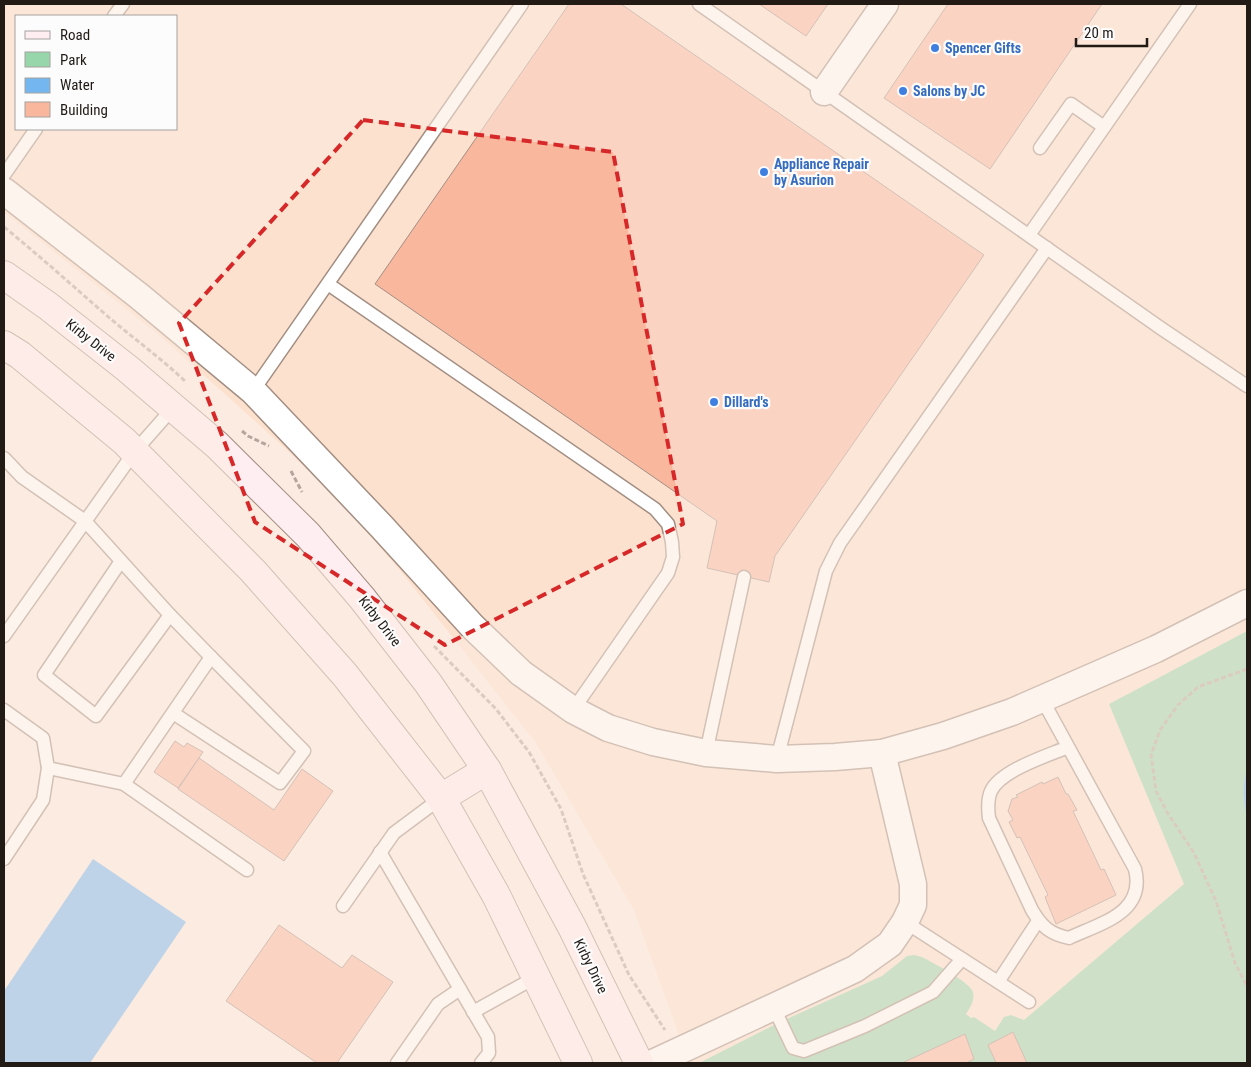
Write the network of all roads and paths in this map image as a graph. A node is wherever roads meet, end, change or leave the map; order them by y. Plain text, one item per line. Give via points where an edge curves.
1 (123, 4) edge
2 (522, 4) edge
3 (700, 4) edge
4 (884, 4) edge
5 (1190, 4) edge
6 (115, 15) edge
7 (824, 92) junction
8 (1104, 127) junction
9 (35, 130) edge
10 (1040, 148) dead end
11 (4, 176) edge
12 (4, 191) edge
13 (1029, 235) junction
14 (1047, 248) junction
15 (4, 275) edge
16 (328, 284) junction
17 (4, 345) edge
18 (1247, 386) edge
19 (253, 391) junction
20 (174, 408) junction
21 (134, 451) junction
22 (4, 458) edge
23 (85, 521) junction
24 (121, 561) junction
25 (744, 577) dead end
26 (1247, 602) edge
27 (170, 615) junction
28 (4, 636) edge
29 (211, 657) junction
30 (1247, 669) edge
31 (1042, 698) junction
32 (4, 710) edge
33 (573, 710) junction
34 (173, 713) junction
35 (1068, 747) junction
36 (882, 752) junction
37 (706, 753) junction
38 (777, 759) junction
39 (48, 768) junction
40 (487, 770) junction
41 (124, 784) junction
42 (441, 798) junction
43 (380, 852) junction
44 (4, 859) edge
45 (247, 870) dead end
46 (343, 906) dead end
47 (1038, 921) junction
48 (905, 922) junction
49 (962, 959) junction
50 (536, 977) junction
51 (998, 982) junction
52 (1247, 986) edge
53 (460, 989) junction
54 (1029, 1002) dead end
55 (773, 1006) junction
56 (473, 1012) junction
57 (397, 1063) edge
58 (482, 1063) edge
59 (578, 1063) edge
60 (639, 1063) edge
61 (653, 1063) edge

1 - 6 lane
2 - 16 lane
3 - 7 lane
4 - 7 street
5 - 8 lane
7 - 13 lane
8 - 10 lane via 1071,104
8 - 13 lane
9 - 11 lane
12 - 19 street via 139,296
13 - 14 lane
14 - 18 lane
14 - 38 lane via 832,558
15 - 20 main road, Kirby Drive via 48,306
16 - 19 lane
16 - 33 lane via 648,504 668,524 673,557 668,573
17 - 21 main road
19 - 33 street via 473,627 521,673
20 - 21 lane
20 - 40 main road, Kirby Drive via 217,444 308,535 428,683
21 - 23 lane
21 - 42 main road via 266,586 345,675
22 - 23 lane via 22,477
23 - 24 lane
23 - 28 lane
24 - 27 lane
24 - 27 lane via 44,675 96,716
25 - 37 lane
26 - 31 street via 1156,649
27 - 29 lane
29 - 34 lane
29 - 34 lane via 304,751 280,783
30 - 52 path via 1198,687 1178,705 1160,730 1151,755 1156,791 1194,853 1216,901 1235,964
31 - 35 lane
31 - 36 street via 943,736
32 - 39 lane via 43,738
33 - 37 street via 608,728
34 - 41 lane
35 - 47 lane via 1006,774 990,793 989,818
35 - 47 lane via 1135,869 1138,882 1135,896 1118,915 1070,938 1049,932
36 - 38 street
36 - 48 street via 913,884 913,905
37 - 38 street
39 - 41 lane
39 - 44 lane via 44,800
40 - 42 main road
40 - 60 main road, Kirby Drive via 572,927
41 - 45 lane
42 - 43 lane via 394,833
42 - 50 main road via 496,895
43 - 46 lane
43 - 53 lane
47 - 51 lane
48 - 49 lane
48 - 55 street via 890,944 855,969
49 - 51 lane
49 - 55 lane via 933,992 865,1026 804,1051 794,1048
50 - 56 lane
50 - 59 main road
51 - 54 lane
53 - 56 lane
53 - 57 lane via 438,1004
55 - 61 street
56 - 58 lane via 488,1038 489,1053

